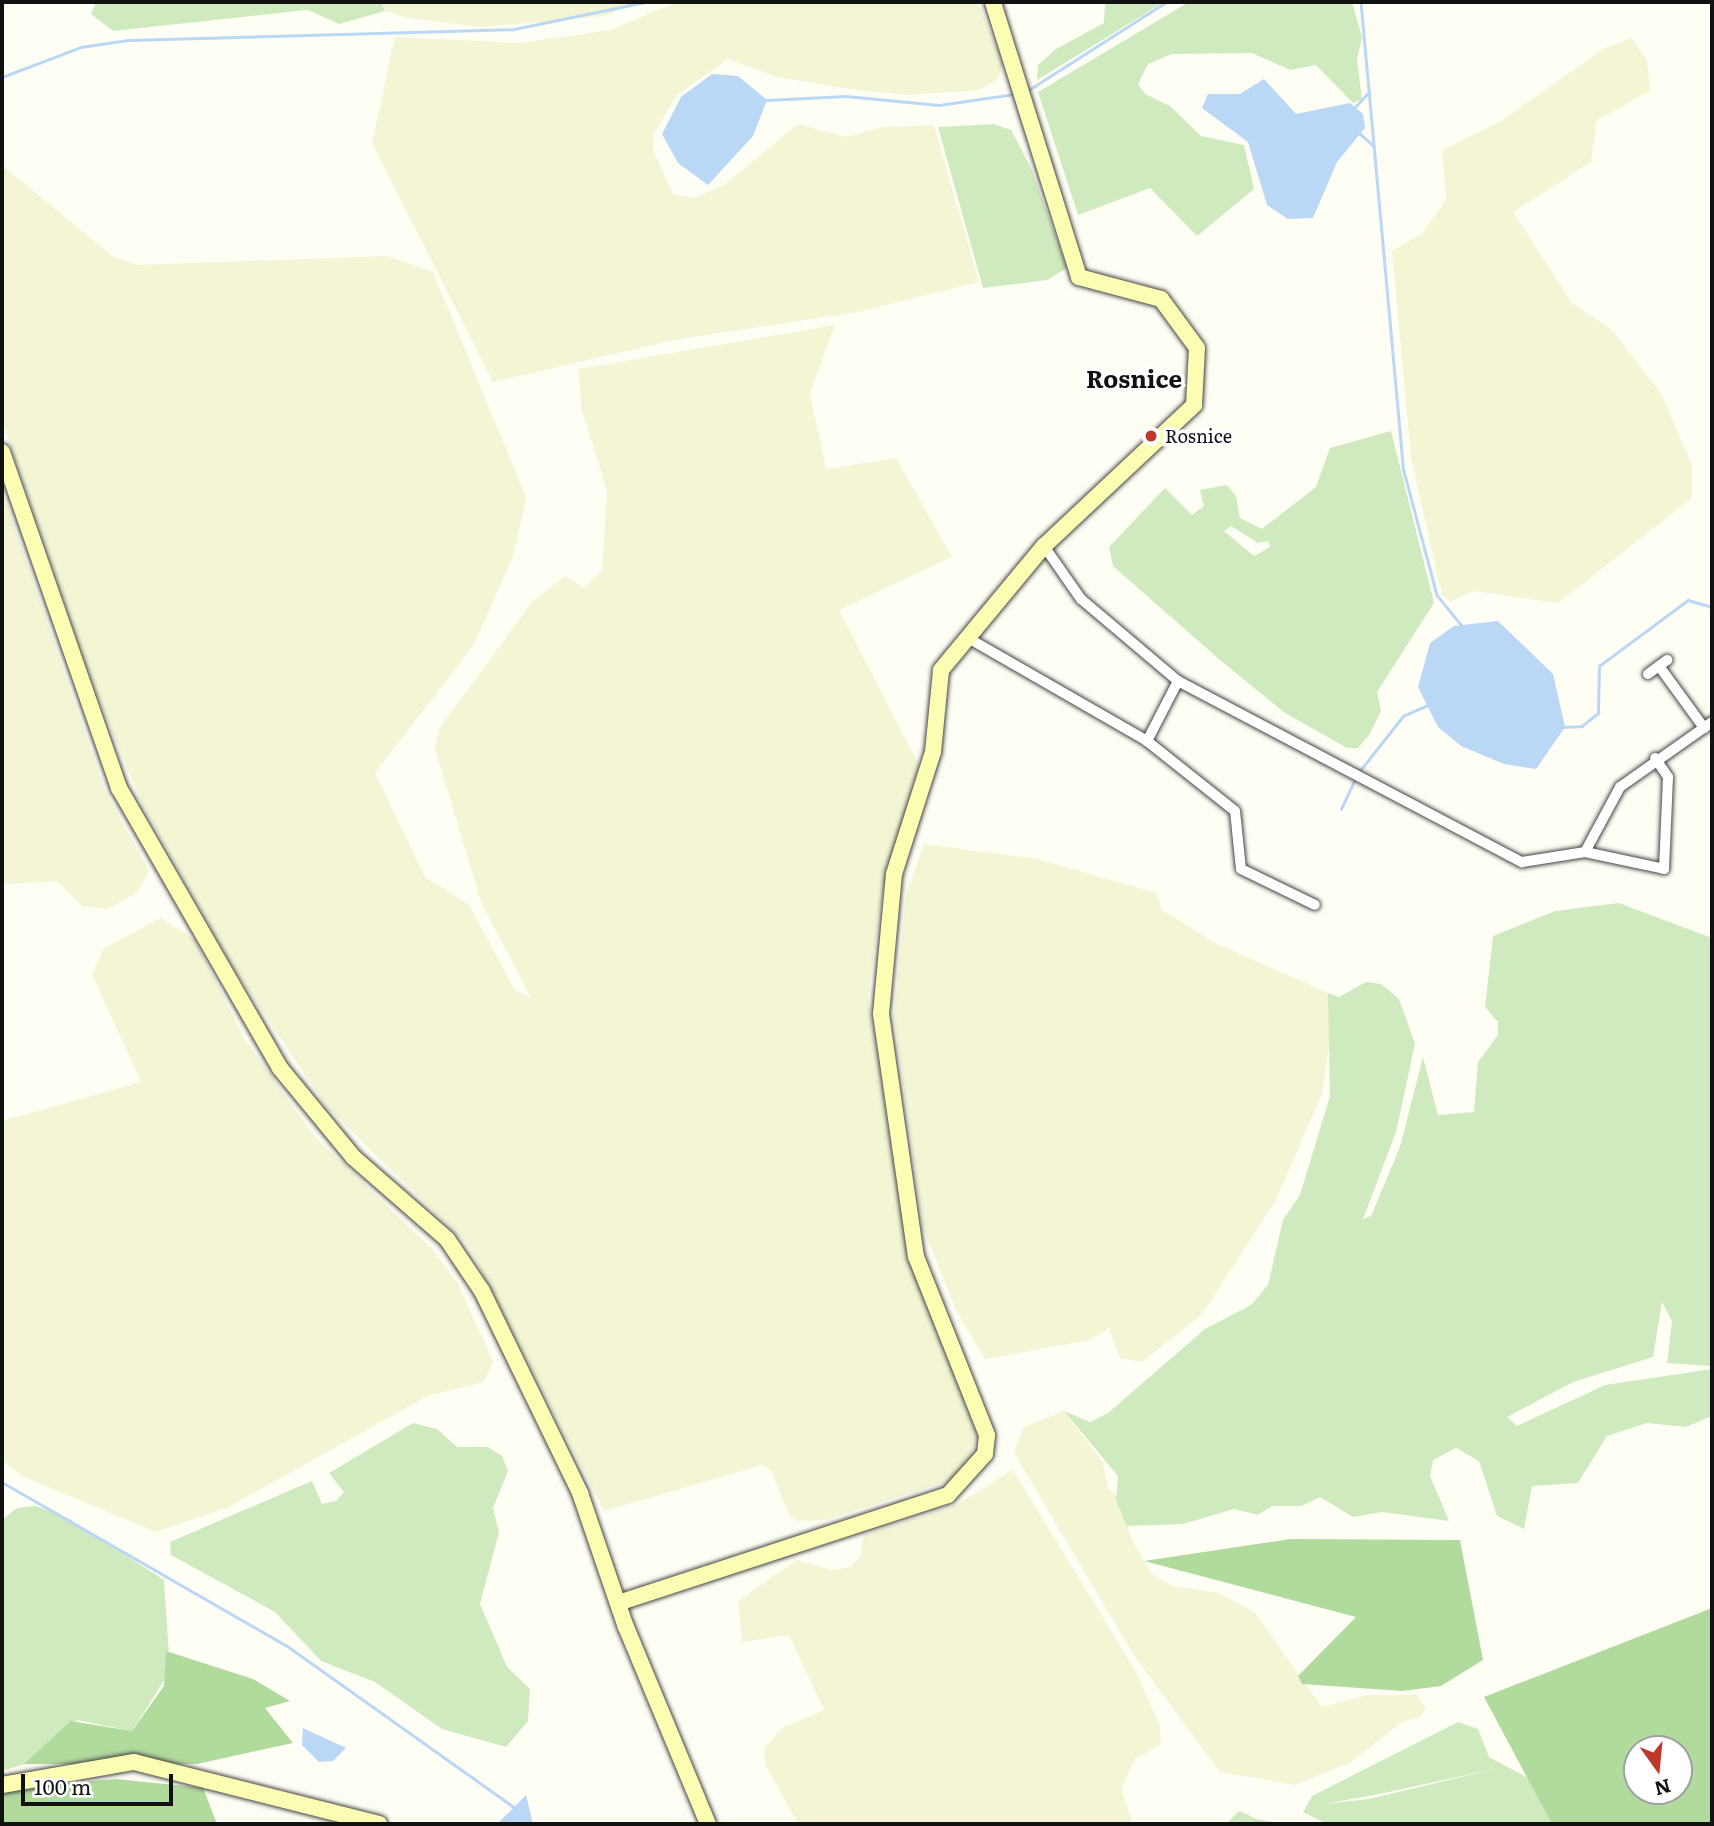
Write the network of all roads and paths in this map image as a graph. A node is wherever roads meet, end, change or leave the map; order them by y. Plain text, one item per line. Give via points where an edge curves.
1 (993, 2) edge
2 (2, 452) edge
3 (1044, 546) junction
4 (968, 638) junction
5 (1648, 674) dead end
6 (1178, 681) junction
7 (1708, 725) edge
8 (1147, 741) junction
9 (1655, 758) junction
10 (1585, 852) junction
11 (1315, 905) dead end
12 (618, 1603) junction
13 (2, 1785) edge
14 (379, 1824) edge
15 (708, 1824) edge

1 - 3 street via 1079,277 1161,299 1197,348 1194,405
2 - 12 street via 119,788 280,1068 352,1157 447,1239 482,1291 580,1493
3 - 4 street
3 - 6 street via 1081,599
4 - 8 street
4 - 12 street via 942,670 933,752 894,874 881,1014 916,1257 987,1435 985,1454 948,1495
5 - 7 street via 1663,663
6 - 8 street
6 - 10 street via 1522,862
7 - 9 street
8 - 11 street via 1235,811 1241,869
9 - 10 street via 1620,786
9 - 10 street via 1668,777 1670,797 1664,869
12 - 15 street
13 - 14 street via 134,1762

